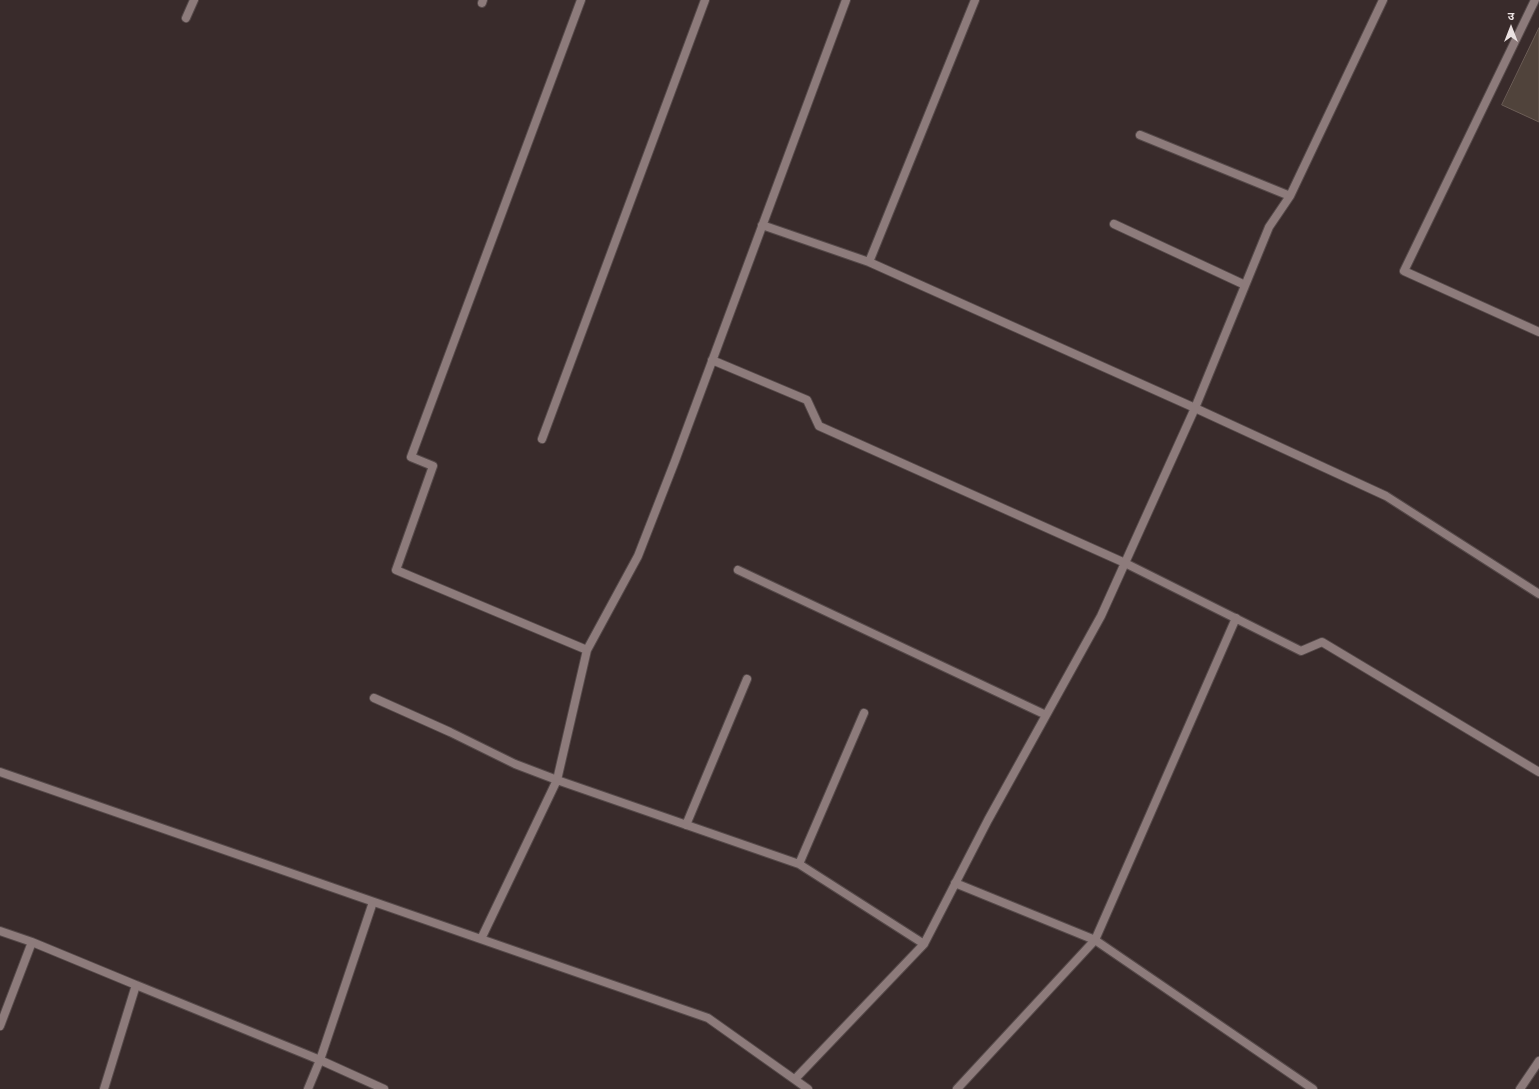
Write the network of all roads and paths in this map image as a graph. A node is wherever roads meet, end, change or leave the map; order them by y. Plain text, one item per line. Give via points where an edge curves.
1 (194, 0) edge
2 (581, 0) edge
3 (705, 0) edge
4 (846, 0) edge
5 (976, 0) edge
6 (1383, 0) edge
7 (1535, 0) edge
8 (186, 18) dead end
9 (1140, 136) dead end
10 (1290, 196) junction
11 (1114, 224) dead end
12 (762, 225) junction
13 (869, 262) junction
14 (1245, 285) junction
15 (1539, 332) edge
16 (712, 360) junction
17 (1195, 408) junction
18 (542, 439) dead end
19 (1125, 563) junction
20 (738, 570) dead end
21 (1539, 594) edge
22 (1236, 618) junction
23 (587, 650) junction
24 (747, 679) dead end
25 (374, 698) dead end
26 (864, 713) dead end
27 (1046, 715) junction
28 (0, 772) edge
29 (1539, 772) edge
30 (557, 780) junction
31 (686, 825) junction
32 (799, 864) junction
33 (955, 883) junction
34 (373, 902) junction
35 (0, 931) edge
36 (481, 939) junction
37 (1095, 940) junction
38 (32, 942) junction
39 (924, 944) junction
40 (136, 985) junction
41 (0, 1026) edge
42 (320, 1060) junction
43 (1539, 1060) edge
44 (795, 1079) junction
45 (104, 1089) edge
46 (308, 1089) edge
47 (384, 1089) edge
48 (808, 1089) edge
49 (956, 1089) edge
50 (1313, 1089) edge
51 (1520, 1089) edge

1 - 8 street
2 - 23 street via 411,457 433,466 396,570
3 - 18 street
4 - 12 street
5 - 13 street
6 - 10 street
7 - 15 street via 1404,271
9 - 10 street
10 - 14 street via 1268,227
11 - 14 street
12 - 13 street
12 - 16 street
13 - 17 street
14 - 17 street
16 - 19 street via 807,400 819,426
16 - 23 street via 638,556
17 - 19 street
17 - 21 street via 1386,496
19 - 22 street
19 - 27 street via 1101,616
20 - 27 street
22 - 29 street via 1301,651 1322,642
22 - 37 street
23 - 30 street
24 - 31 street
25 - 30 street via 515,764
26 - 32 street
27 - 33 street
28 - 34 street
30 - 31 street
30 - 36 street
31 - 32 street
32 - 39 street
33 - 37 street
33 - 39 street
34 - 36 street
34 - 42 street
35 - 38 street
36 - 44 street via 708,1018
37 - 49 street
37 - 50 street
38 - 40 street
38 - 41 street
39 - 44 street
40 - 42 street
40 - 45 street
42 - 46 street
42 - 47 street
43 - 51 street
44 - 48 street

